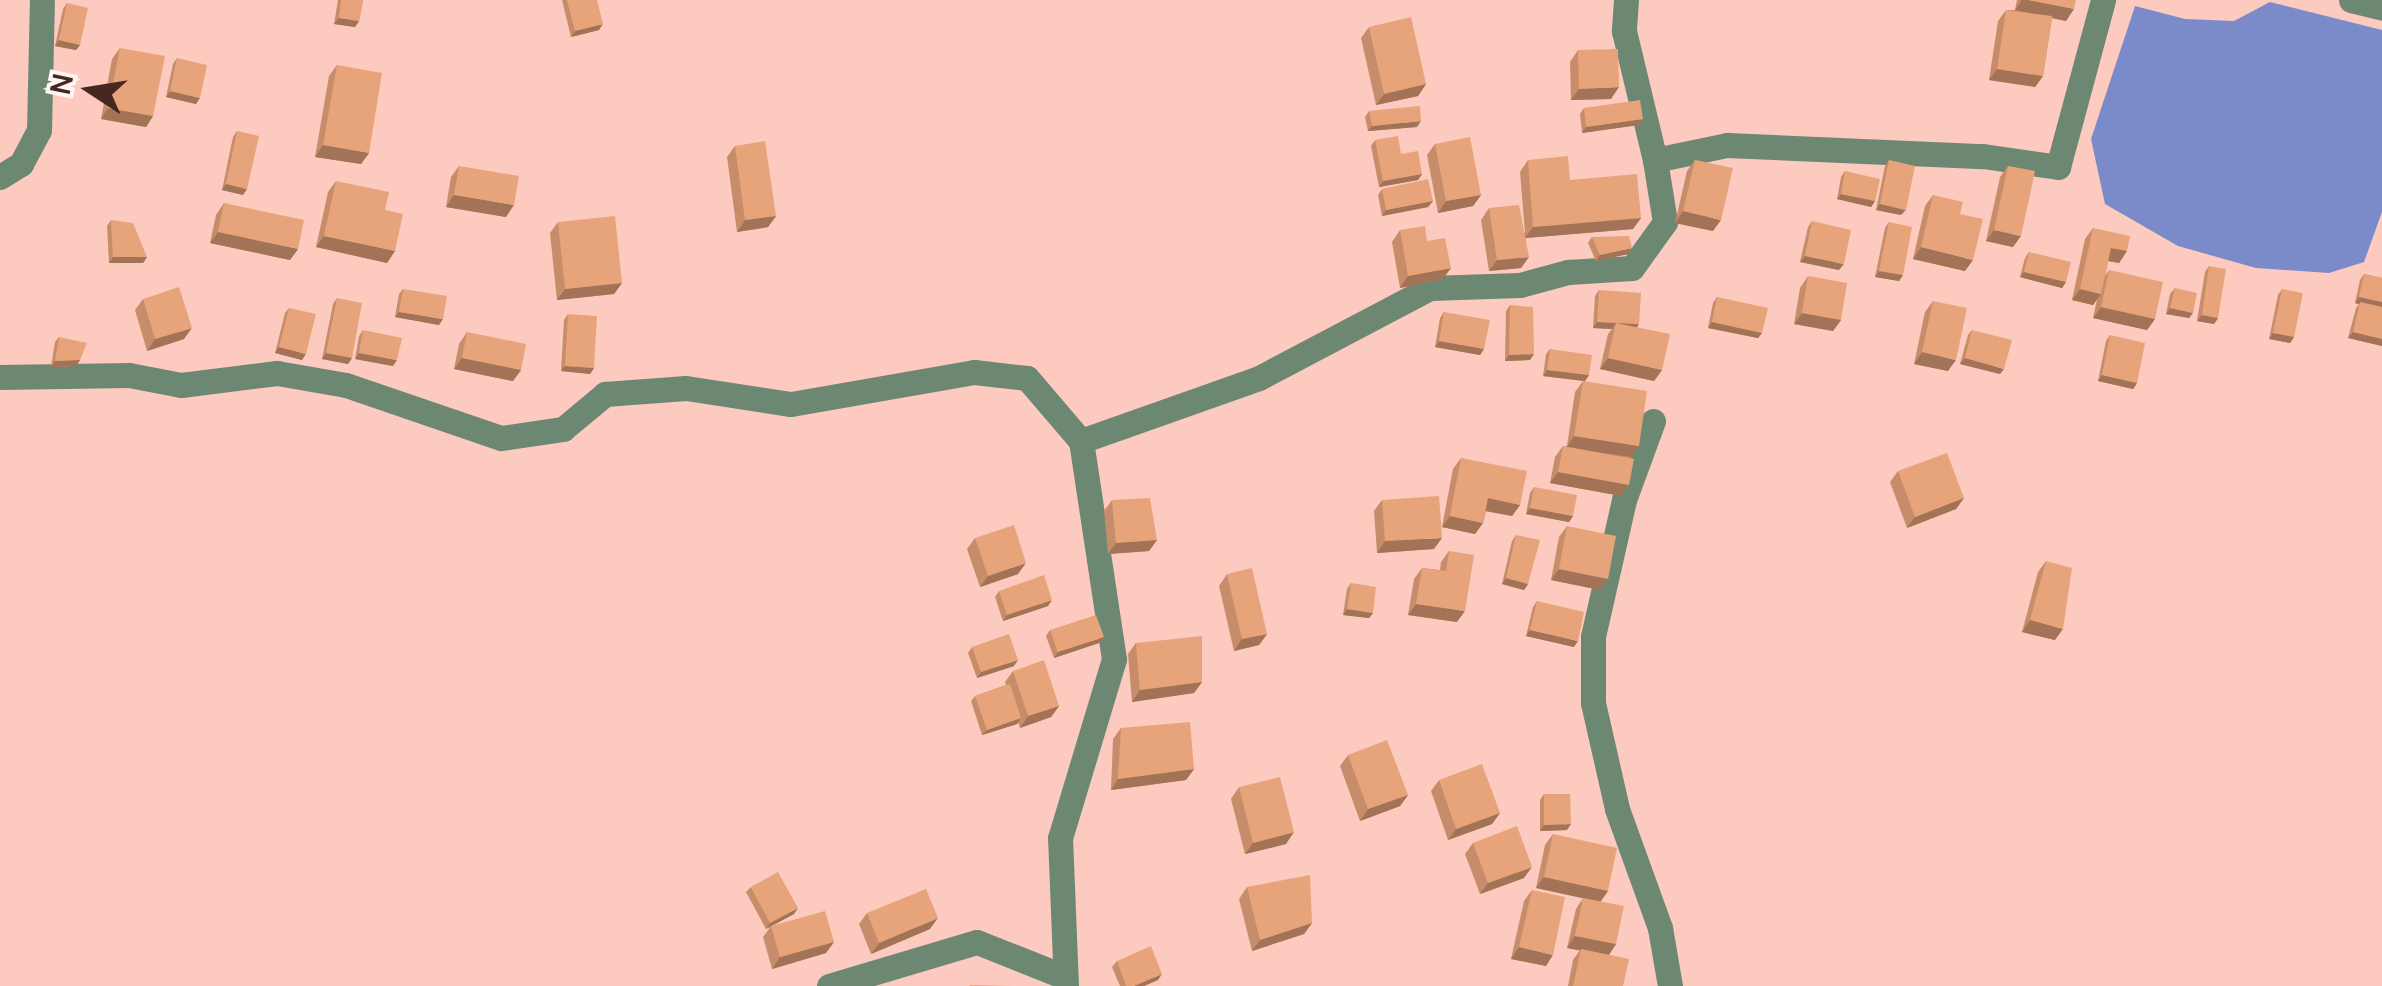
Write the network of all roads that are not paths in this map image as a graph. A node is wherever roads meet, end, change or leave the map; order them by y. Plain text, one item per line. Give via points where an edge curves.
1 (42, 0) edge
2 (1626, 0) edge
3 (2103, 0) edge
4 (2351, 0) edge
5 (2382, 8) edge
6 (1655, 160) junction
7 (0, 177) edge
8 (0, 378) edge
9 (1653, 421) dead end
10 (1081, 440) junction
11 (1065, 981) edge
12 (829, 986) edge
13 (1670, 986) edge

1 - 7 street via 38,130 21,164
2 - 6 street via 1624,31
3 - 6 street via 2058,167 1982,156 1727,145
4 - 5 street
6 - 10 street via 1665,222 1632,268 1568,272 1520,285 1430,288 1258,378
8 - 10 street via 129,374 181,385 278,373 346,384 501,438 563,429 605,394 686,388 791,404 974,372 1026,378
9 - 13 street via 1624,500 1593,637 1593,703 1617,809 1660,928
10 - 11 street via 1114,659 1060,838
11 - 12 street via 977,942

